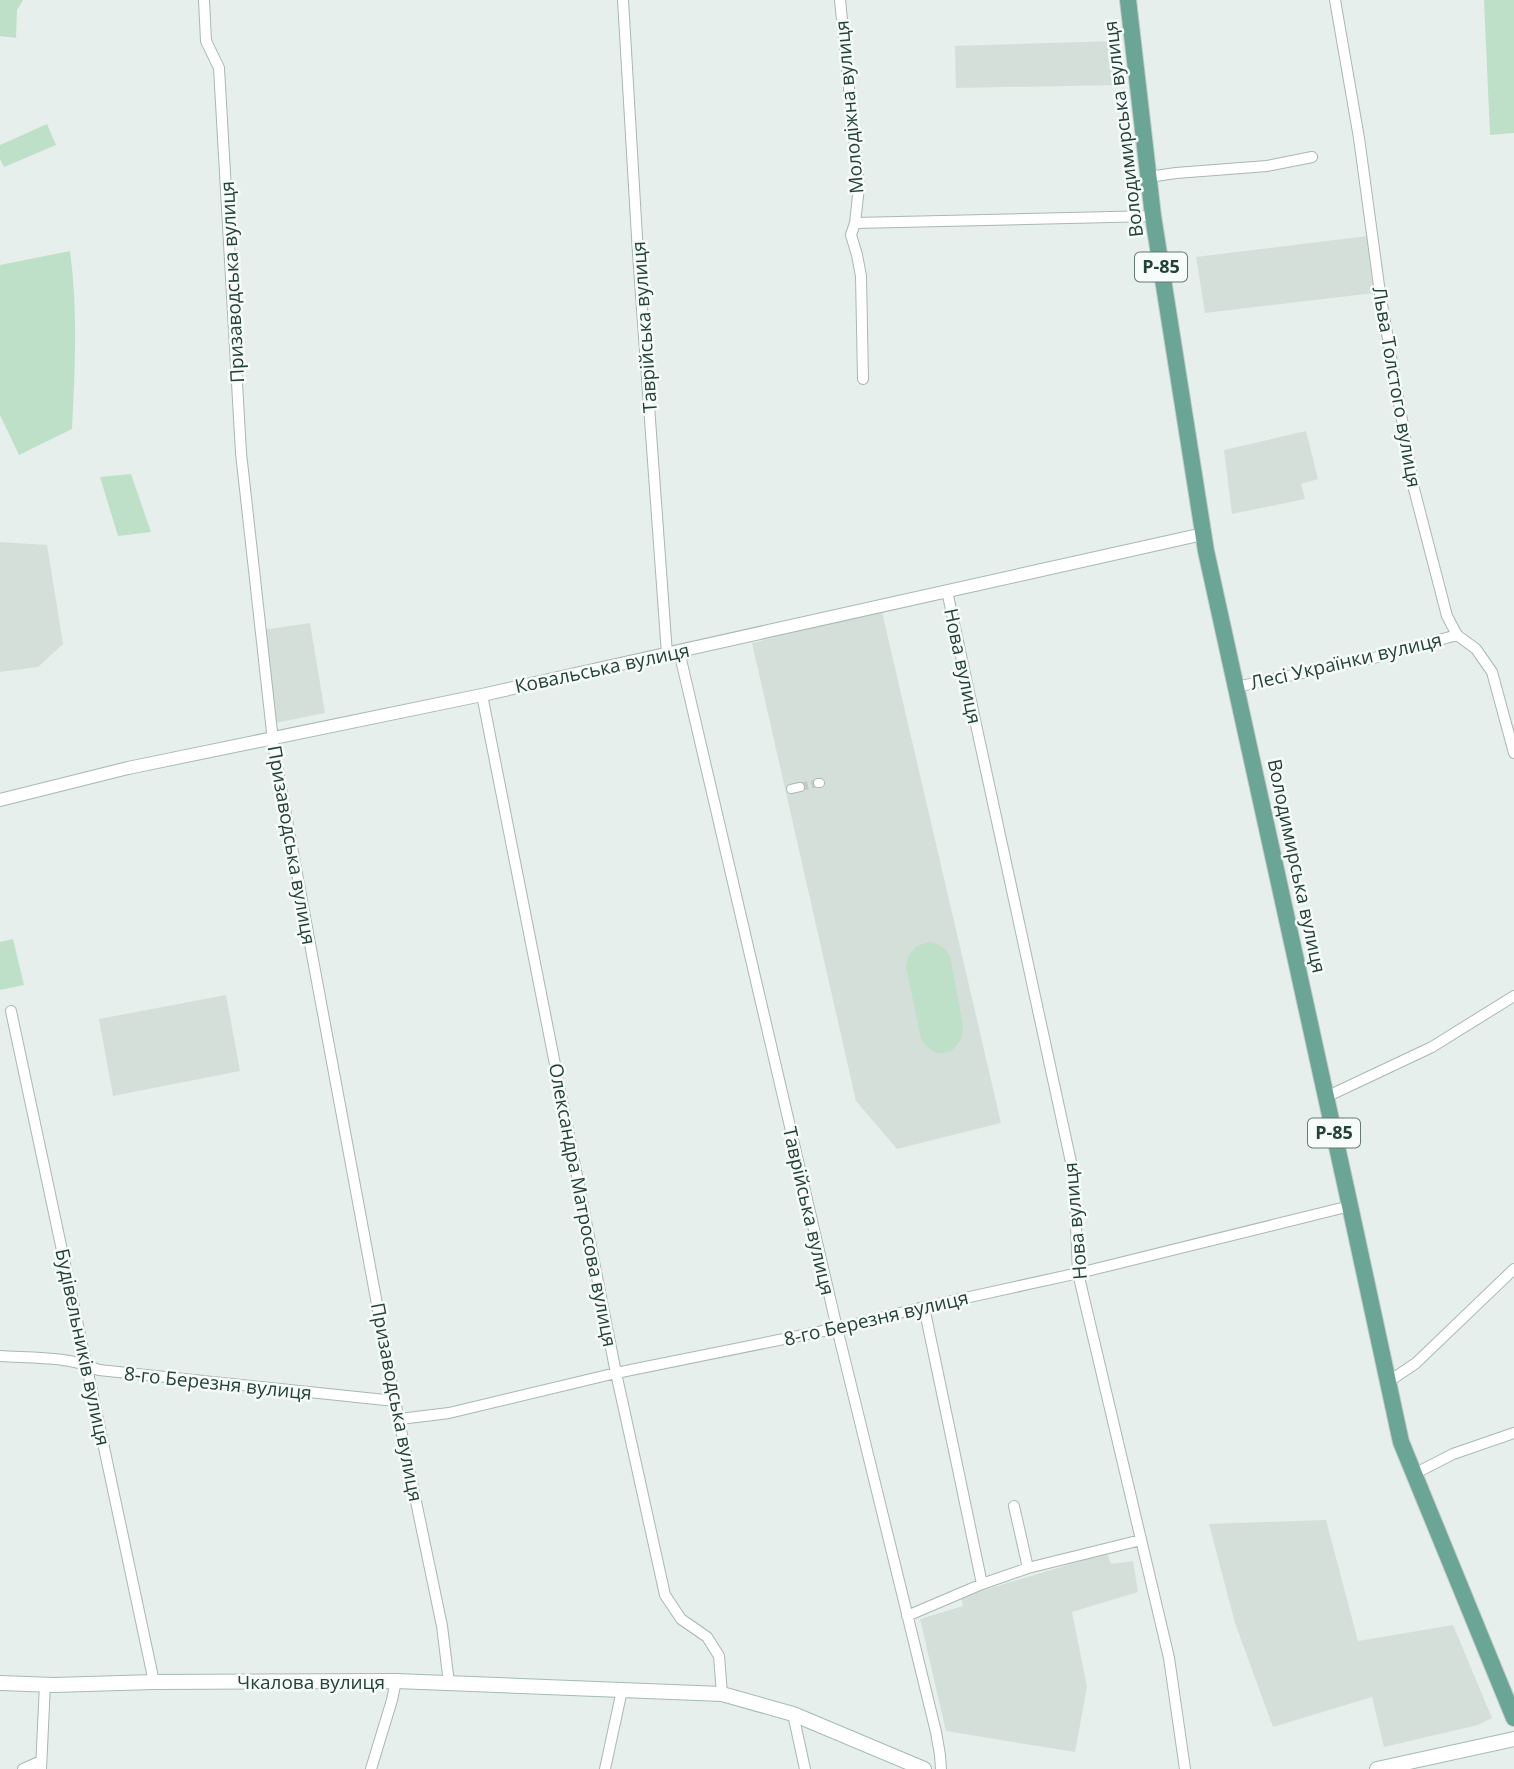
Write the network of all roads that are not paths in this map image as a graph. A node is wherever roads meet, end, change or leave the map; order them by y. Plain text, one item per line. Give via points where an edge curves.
1 (204, 0) edge
2 (623, 0) edge
3 (840, 0) edge
4 (1128, 0) edge
5 (1335, 0) edge
6 (1312, 157) dead end
7 (1148, 177) junction
8 (1153, 216) junction
9 (855, 223) junction
10 (863, 379) dead end
11 (1203, 534) junction
12 (947, 591) junction
13 (1457, 635) junction
14 (673, 653) junction
15 (1236, 687) junction
16 (482, 695) junction
17 (272, 740) junction
18 (1514, 753) edge
19 (0, 800) edge
20 (1514, 996) edge
21 (11, 1011) dead end
22 (1326, 1097) junction
23 (1350, 1206) junction
24 (1514, 1269) edge
25 (1078, 1273) junction
26 (924, 1307) junction
27 (837, 1328) junction
28 (0, 1356) edge
29 (87, 1364) junction
30 (616, 1373) junction
31 (1388, 1382) junction
32 (396, 1401) junction
33 (400, 1419) junction
34 (1514, 1433) edge
35 (1414, 1474) junction
36 (1014, 1506) dead end
37 (1141, 1540) junction
38 (1028, 1568) junction
39 (982, 1584) junction
40 (908, 1616) junction
41 (396, 1681) junction
42 (154, 1682) junction
43 (0, 1683) edge
44 (449, 1683) junction
45 (45, 1684) junction
46 (622, 1690) junction
47 (722, 1694) junction
48 (793, 1714) junction
49 (1514, 1718) edge
50 (1514, 1739) edge
51 (41, 1765) edge
52 (23, 1769) edge
53 (371, 1769) edge
54 (606, 1769) edge
55 (805, 1769) edge
56 (924, 1769) edge
57 (941, 1769) edge
58 (1185, 1769) edge
59 (1377, 1769) edge

1 - 17 street, Призаводська вулиця via 206,41 219,68 241,453
2 - 14 street, Таврійська вулиця via 638,254
3 - 9 street, Молодіжна вулиця via 859,187
4 - 7 main road, Володимирська вулиця / Р-85
5 - 13 street, Льва Толстого вулиця via 1414,489 1447,615
6 - 7 street
7 - 8 main road, Володимирська вулиця / Р-85
8 - 9 street
8 - 11 main road, Володимирська вулиця / Р-85
9 - 10 street, Молодіжна вулиця via 850,235 861,276
11 - 12 street, Ковальська вулиця
11 - 15 main road, Володимирська вулиця / Р-85
12 - 14 street, Ковальська вулиця
12 - 25 street, Нова вулиця via 1074,1176
13 - 15 street, Лесі Українки вулиця
13 - 18 street, Льва Толстого вулиця via 1476,649 1492,673
14 - 16 street, Ковальська вулиця
14 - 27 street, Таврійська вулиця
15 - 22 main road, Володимирська вулиця / Р-85
16 - 17 street, Ковальська вулиця
16 - 30 street, Олександра Матросова вулиця
17 - 19 street, Ковальська вулиця via 128,768
17 - 32 street, Призаводська вулиця
20 - 22 street via 1432,1047
21 - 29 street, Будівельників вулиця
22 - 23 main road, Володимирська вулиця / Р-85
23 - 25 street, 8-го Березня вулиця
23 - 31 main road, Володимирська вулиця / Р-85
24 - 31 street via 1416,1363
25 - 26 street, 8-го Березня вулиця
25 - 37 street, Нова вулиця
26 - 27 street, 8-го Березня вулиця
26 - 39 street
27 - 30 street, 8-го Березня вулиця
27 - 40 street, Таврійська вулиця
28 - 29 street, 8-го Березня вулиця
29 - 32 street, 8-го Березня вулиця via 99,1370
29 - 42 street, Будівельників вулиця
30 - 33 street, 8-го Березня вулиця via 449,1413
30 - 47 street, Олександра Матросова вулиця via 665,1595 681,1619 707,1637 719,1656
31 - 35 main road, Володимирська вулиця / Р-85 via 1401,1442
32 - 33 street, Призаводська вулиця
33 - 44 street, Призаводська вулиця via 442,1626
34 - 35 street via 1453,1454
35 - 49 main road, Володимирська вулиця / Р-85
36 - 38 street
37 - 38 street
37 - 58 street, Нова вулиця via 1168,1658
38 - 39 street
39 - 40 street
40 - 57 street, Таврійська вулиця
41 - 42 main road, Чкалова вулиця
41 - 44 main road, Чкалова вулиця
41 - 53 street
42 - 45 main road, Чкалова вулиця
43 - 45 main road, Чкалова вулиця
44 - 46 main road, Чкалова вулиця
45 - 51 street
46 - 47 main road, Чкалова вулиця
46 - 54 street
47 - 48 main road, Чкалова вулиця
48 - 55 street
48 - 56 main road, Чкалова вулиця
50 - 59 main road
51 - 52 street

